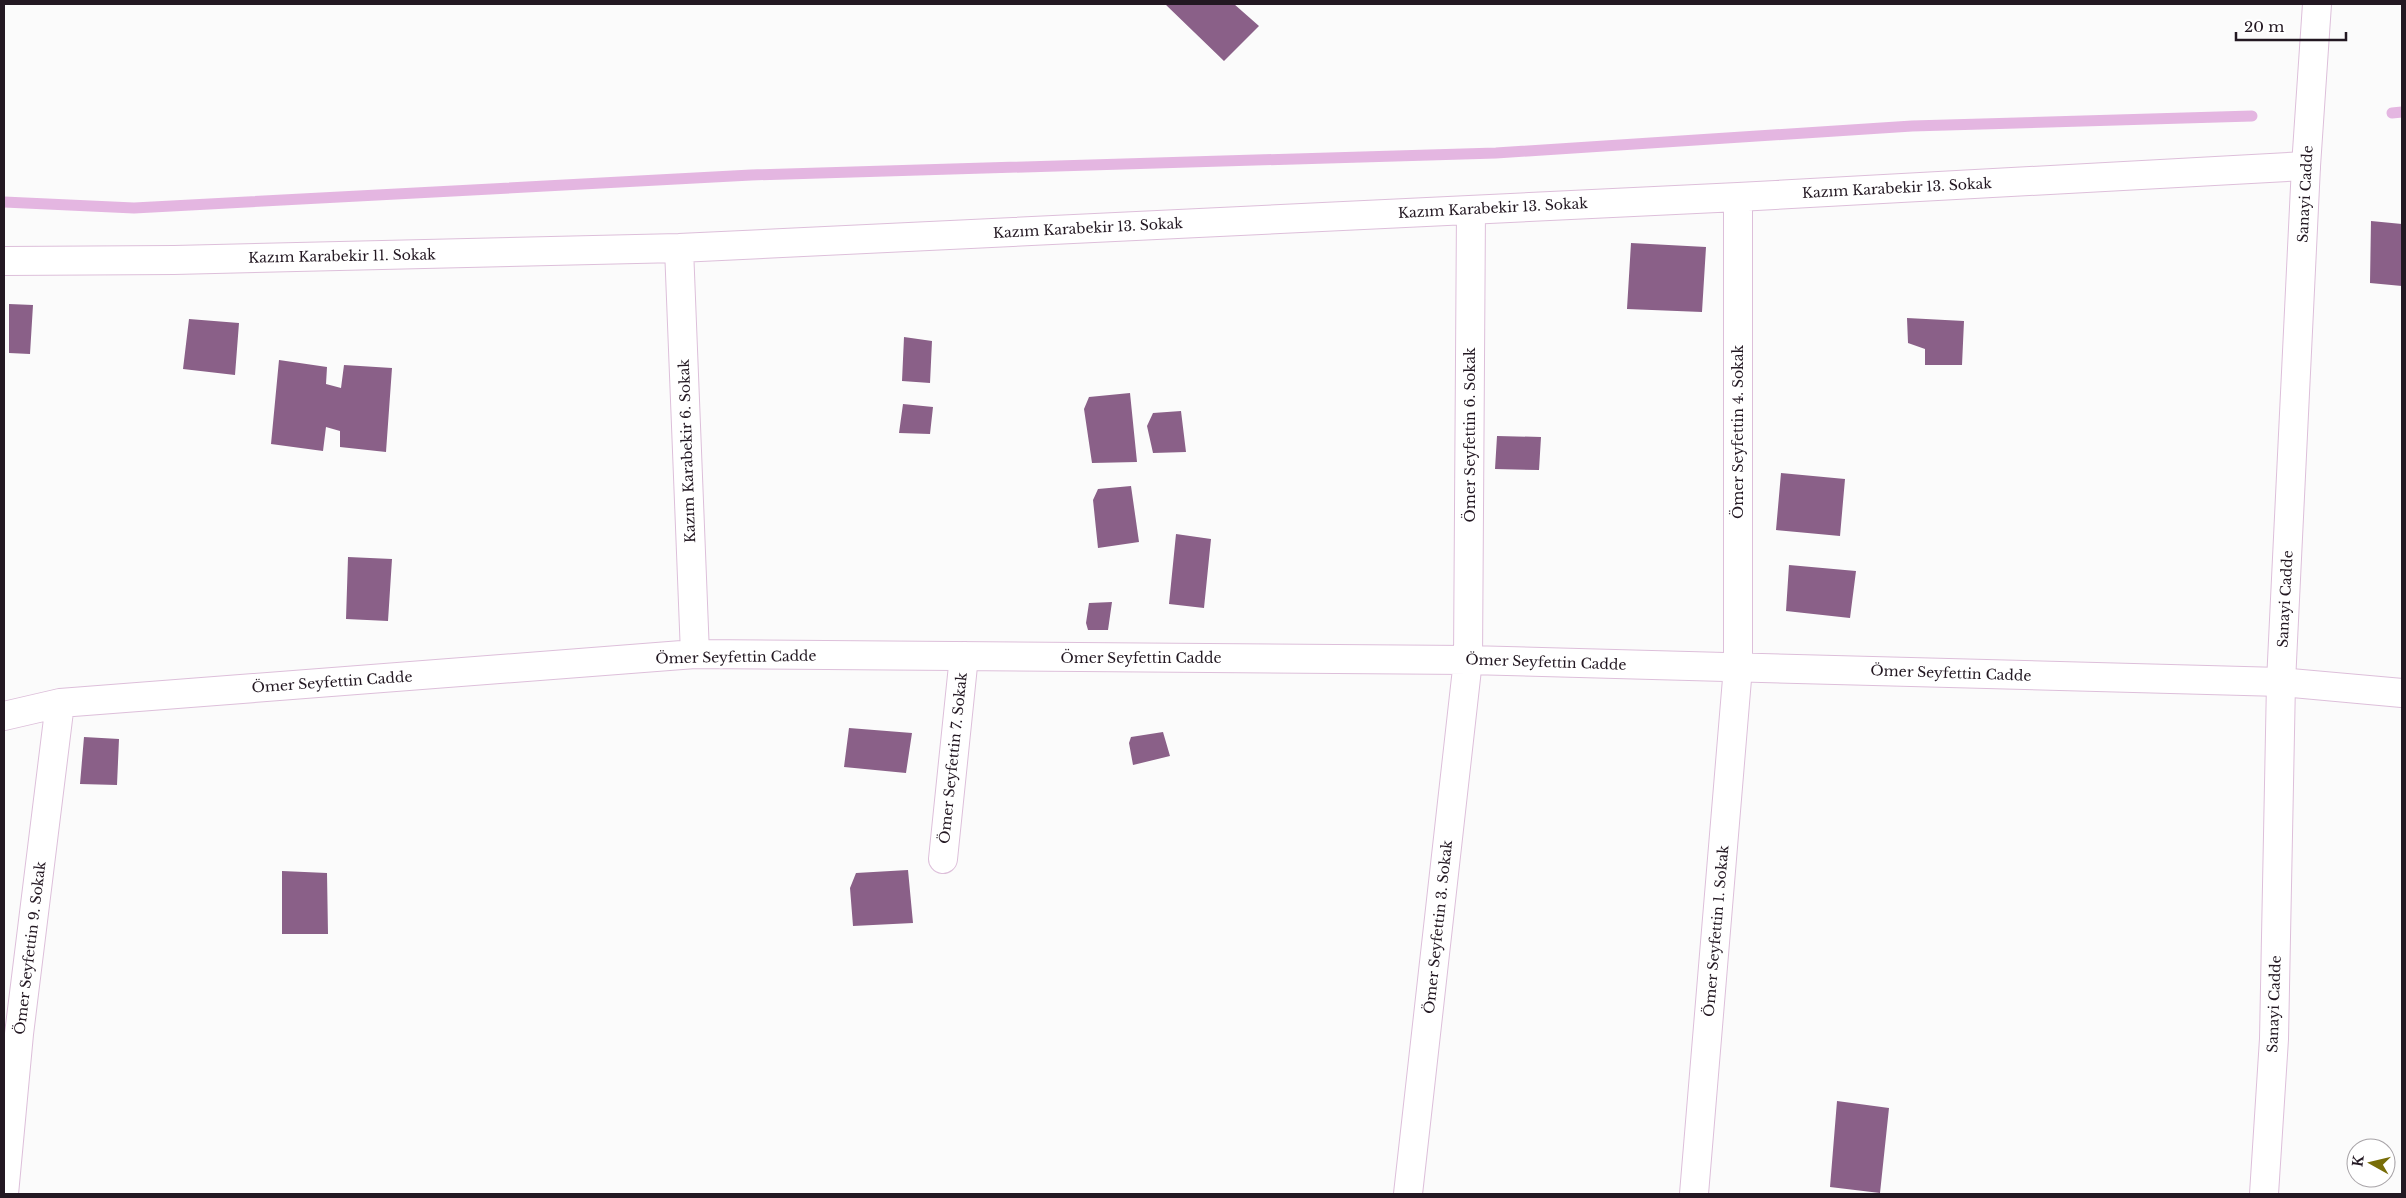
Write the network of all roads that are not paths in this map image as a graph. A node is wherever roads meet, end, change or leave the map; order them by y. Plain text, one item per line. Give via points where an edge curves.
1 (2317, 4) edge
2 (2306, 166) junction
3 (1738, 197) junction
4 (1471, 210) junction
5 (679, 248) junction
6 (4, 261) edge
7 (695, 654) junction
8 (964, 656) junction
9 (1468, 660) junction
10 (1738, 667) junction
11 (2281, 682) junction
12 (2402, 693) edge
13 (60, 703) junction
14 (4, 716) edge
15 (943, 859) dead end
16 (12, 1037) edge
17 (4, 1194) edge
18 (1408, 1194) edge
19 (1694, 1194) edge
20 (2264, 1194) edge

1 - 2 street, Sanayi Cadde
2 - 3 street, Kazım Karabekir 13. Sokak
2 - 11 street, Sanayi Cadde
3 - 4 street, Kazım Karabekir 13. Sokak
3 - 10 street, Ömer Seyfettin 4. Sokak
4 - 5 street, Kazım Karabekir 13. Sokak
4 - 9 street, Ömer Seyfettin 6. Sokak
5 - 6 street, Kazım Karabekir 11. Sokak
5 - 7 street, Kazım Karabekir 6. Sokak
7 - 8 street, Ömer Seyfettin Cadde
7 - 13 street, Ömer Seyfettin Cadde
8 - 9 street, Ömer Seyfettin Cadde
8 - 15 street, Ömer Seyfettin 7. Sokak
9 - 10 street, Ömer Seyfettin Cadde
9 - 18 street, Ömer Seyfettin 3. Sokak
10 - 11 street, Ömer Seyfettin Cadde
10 - 19 street, Ömer Seyfettin 1. Sokak
11 - 12 street, Ömer Seyfettin Cadde
11 - 20 street, Sanayi Cadde via 2274,1039
13 - 14 street, Ömer Seyfettin Cadde
13 - 16 street, Ömer Seyfettin 9. Sokak
16 - 17 street, Ömer Seyfettin 9. Sokak

